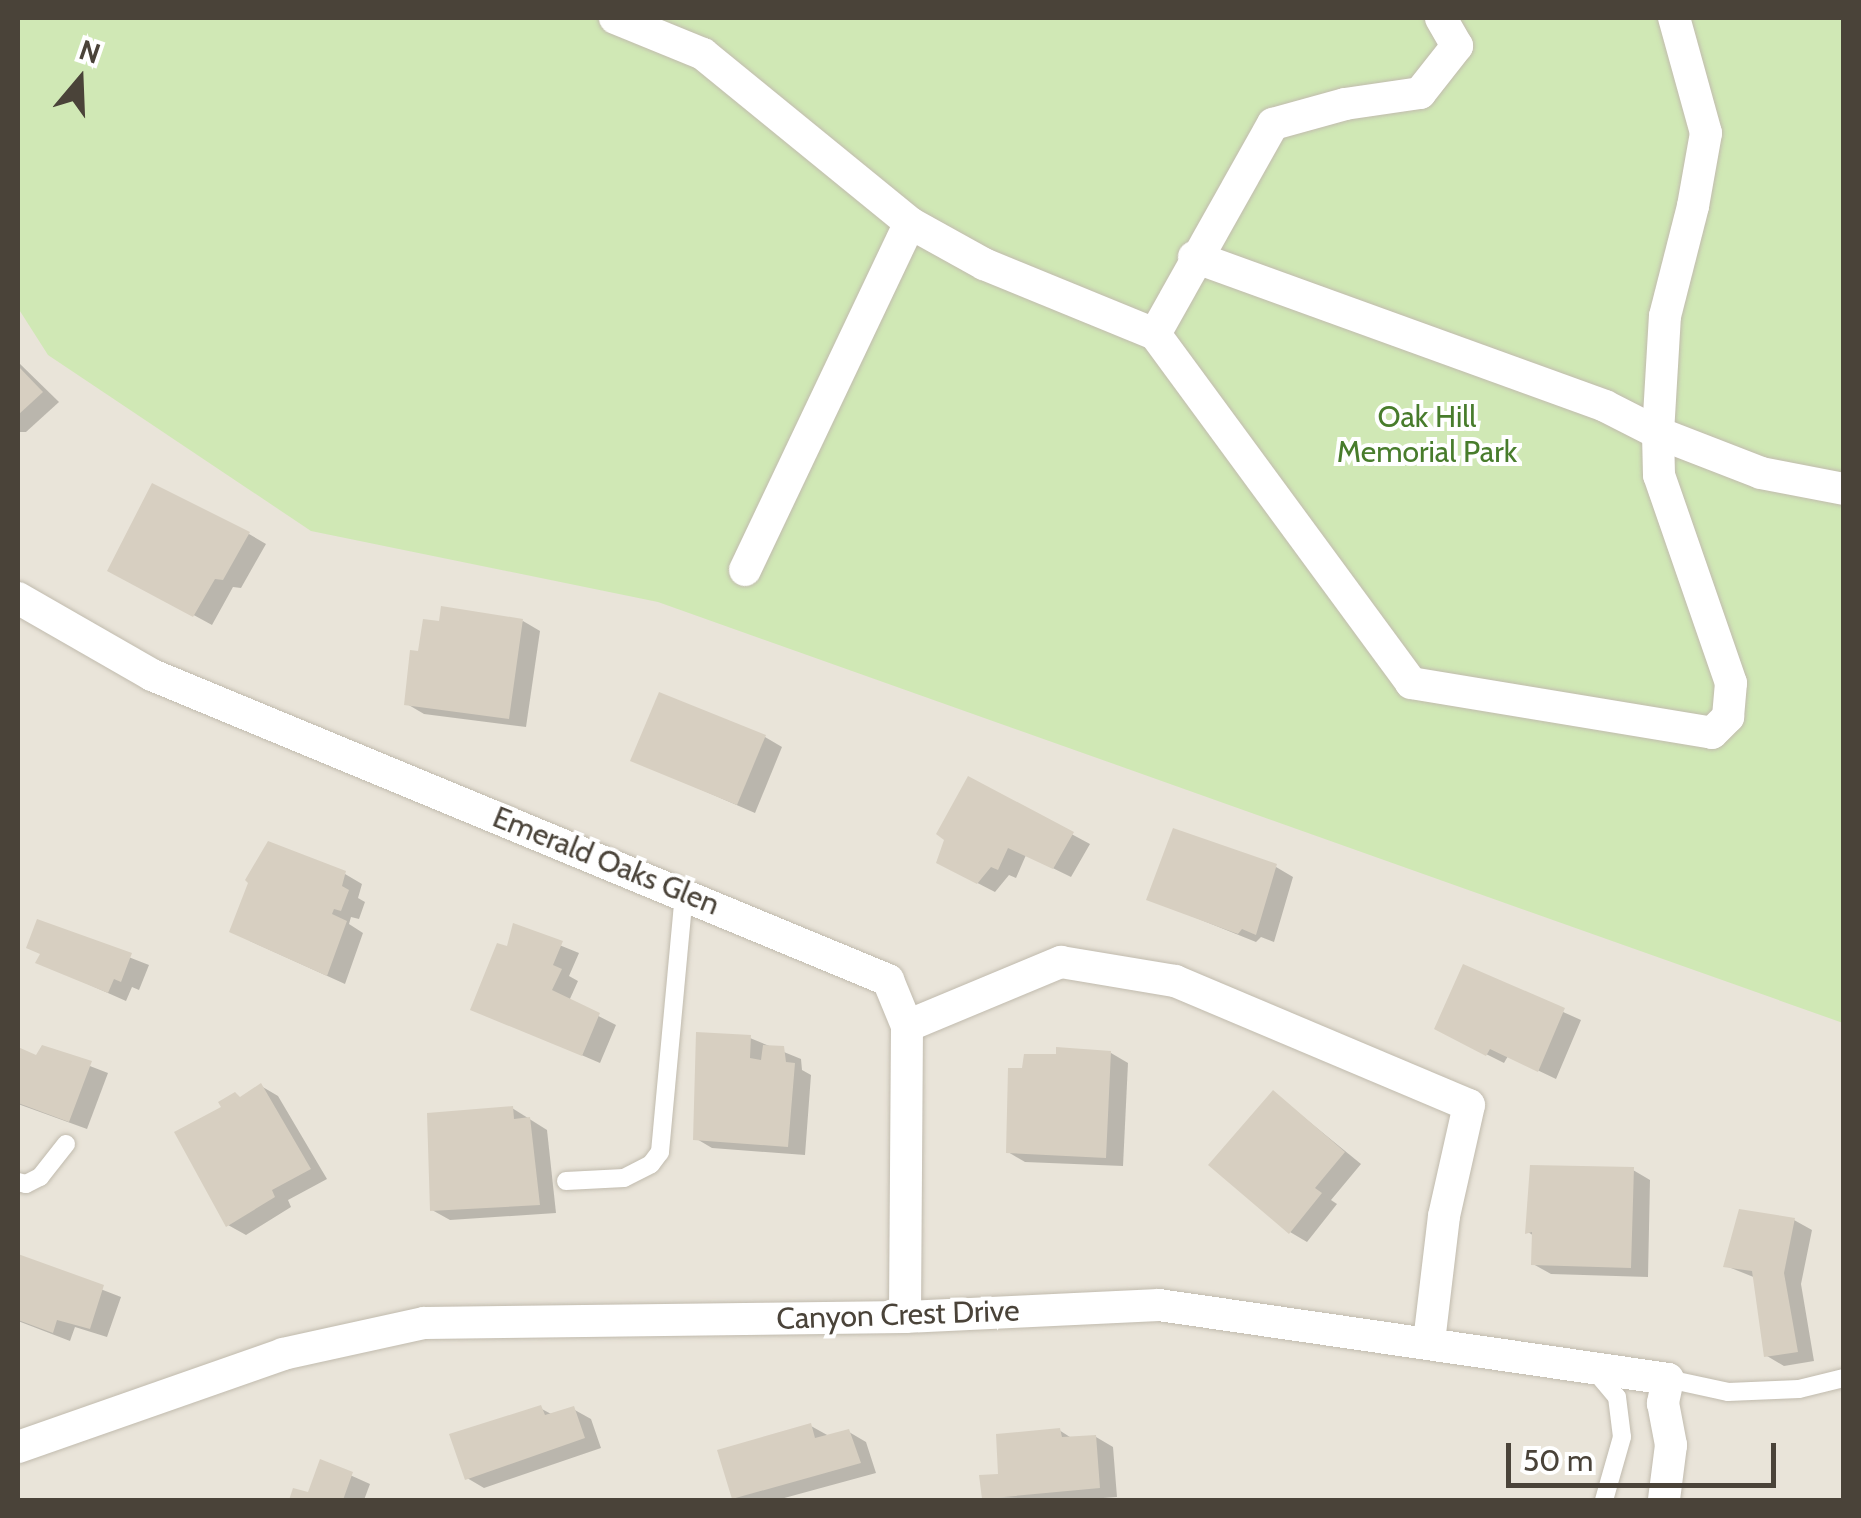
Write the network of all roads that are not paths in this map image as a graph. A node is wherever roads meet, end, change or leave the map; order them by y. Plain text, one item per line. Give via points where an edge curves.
1 (615, 18) edge
2 (1441, 18) edge
3 (1674, 18) edge
4 (910, 223) junction
5 (1194, 257) junction
6 (1155, 334) junction
7 (1658, 434) junction
8 (1844, 488) edge
9 (745, 570) dead end
10 (18, 598) edge
11 (684, 893) junction
12 (906, 1026) junction
13 (66, 1144) dead end
14 (18, 1182) edge
15 (566, 1182) dead end
16 (905, 1317) junction
17 (1429, 1342) junction
18 (1592, 1366) junction
19 (1844, 1378) edge
20 (1668, 1379) junction
21 (18, 1448) edge
22 (1604, 1500) edge
23 (1664, 1500) edge

1 - 4 street via 704,54
2 - 5 street via 1458,46 1420,93 1273,124
3 - 7 street via 1706,133 1664,316
4 - 6 street via 984,264
4 - 9 street
5 - 6 street
5 - 7 street via 1605,406
6 - 7 street via 1411,682 1712,733 1728,717 1731,683 1659,476
7 - 8 street via 1761,473
10 - 11 street, Emerald Oaks Glen via 152,675
11 - 12 street, Emerald Oaks Glen via 888,980
11 - 15 lane via 660,1152 652,1164 624,1178
12 - 16 street, Emerald Oaks Glen
12 - 17 street via 1062,962 1174,980 1469,1105 1444,1216
13 - 14 lane via 40,1176
16 - 17 street, Canyon Crest Drive via 1158,1305
16 - 21 street, Canyon Crest Drive via 424,1323 283,1354
17 - 18 street, Canyon Crest Drive
18 - 20 street, Canyon Crest Drive
18 - 22 lane via 1617,1398 1622,1437
19 - 20 lane via 1799,1389 1728,1392
20 - 23 street via 1663,1402 1672,1445

